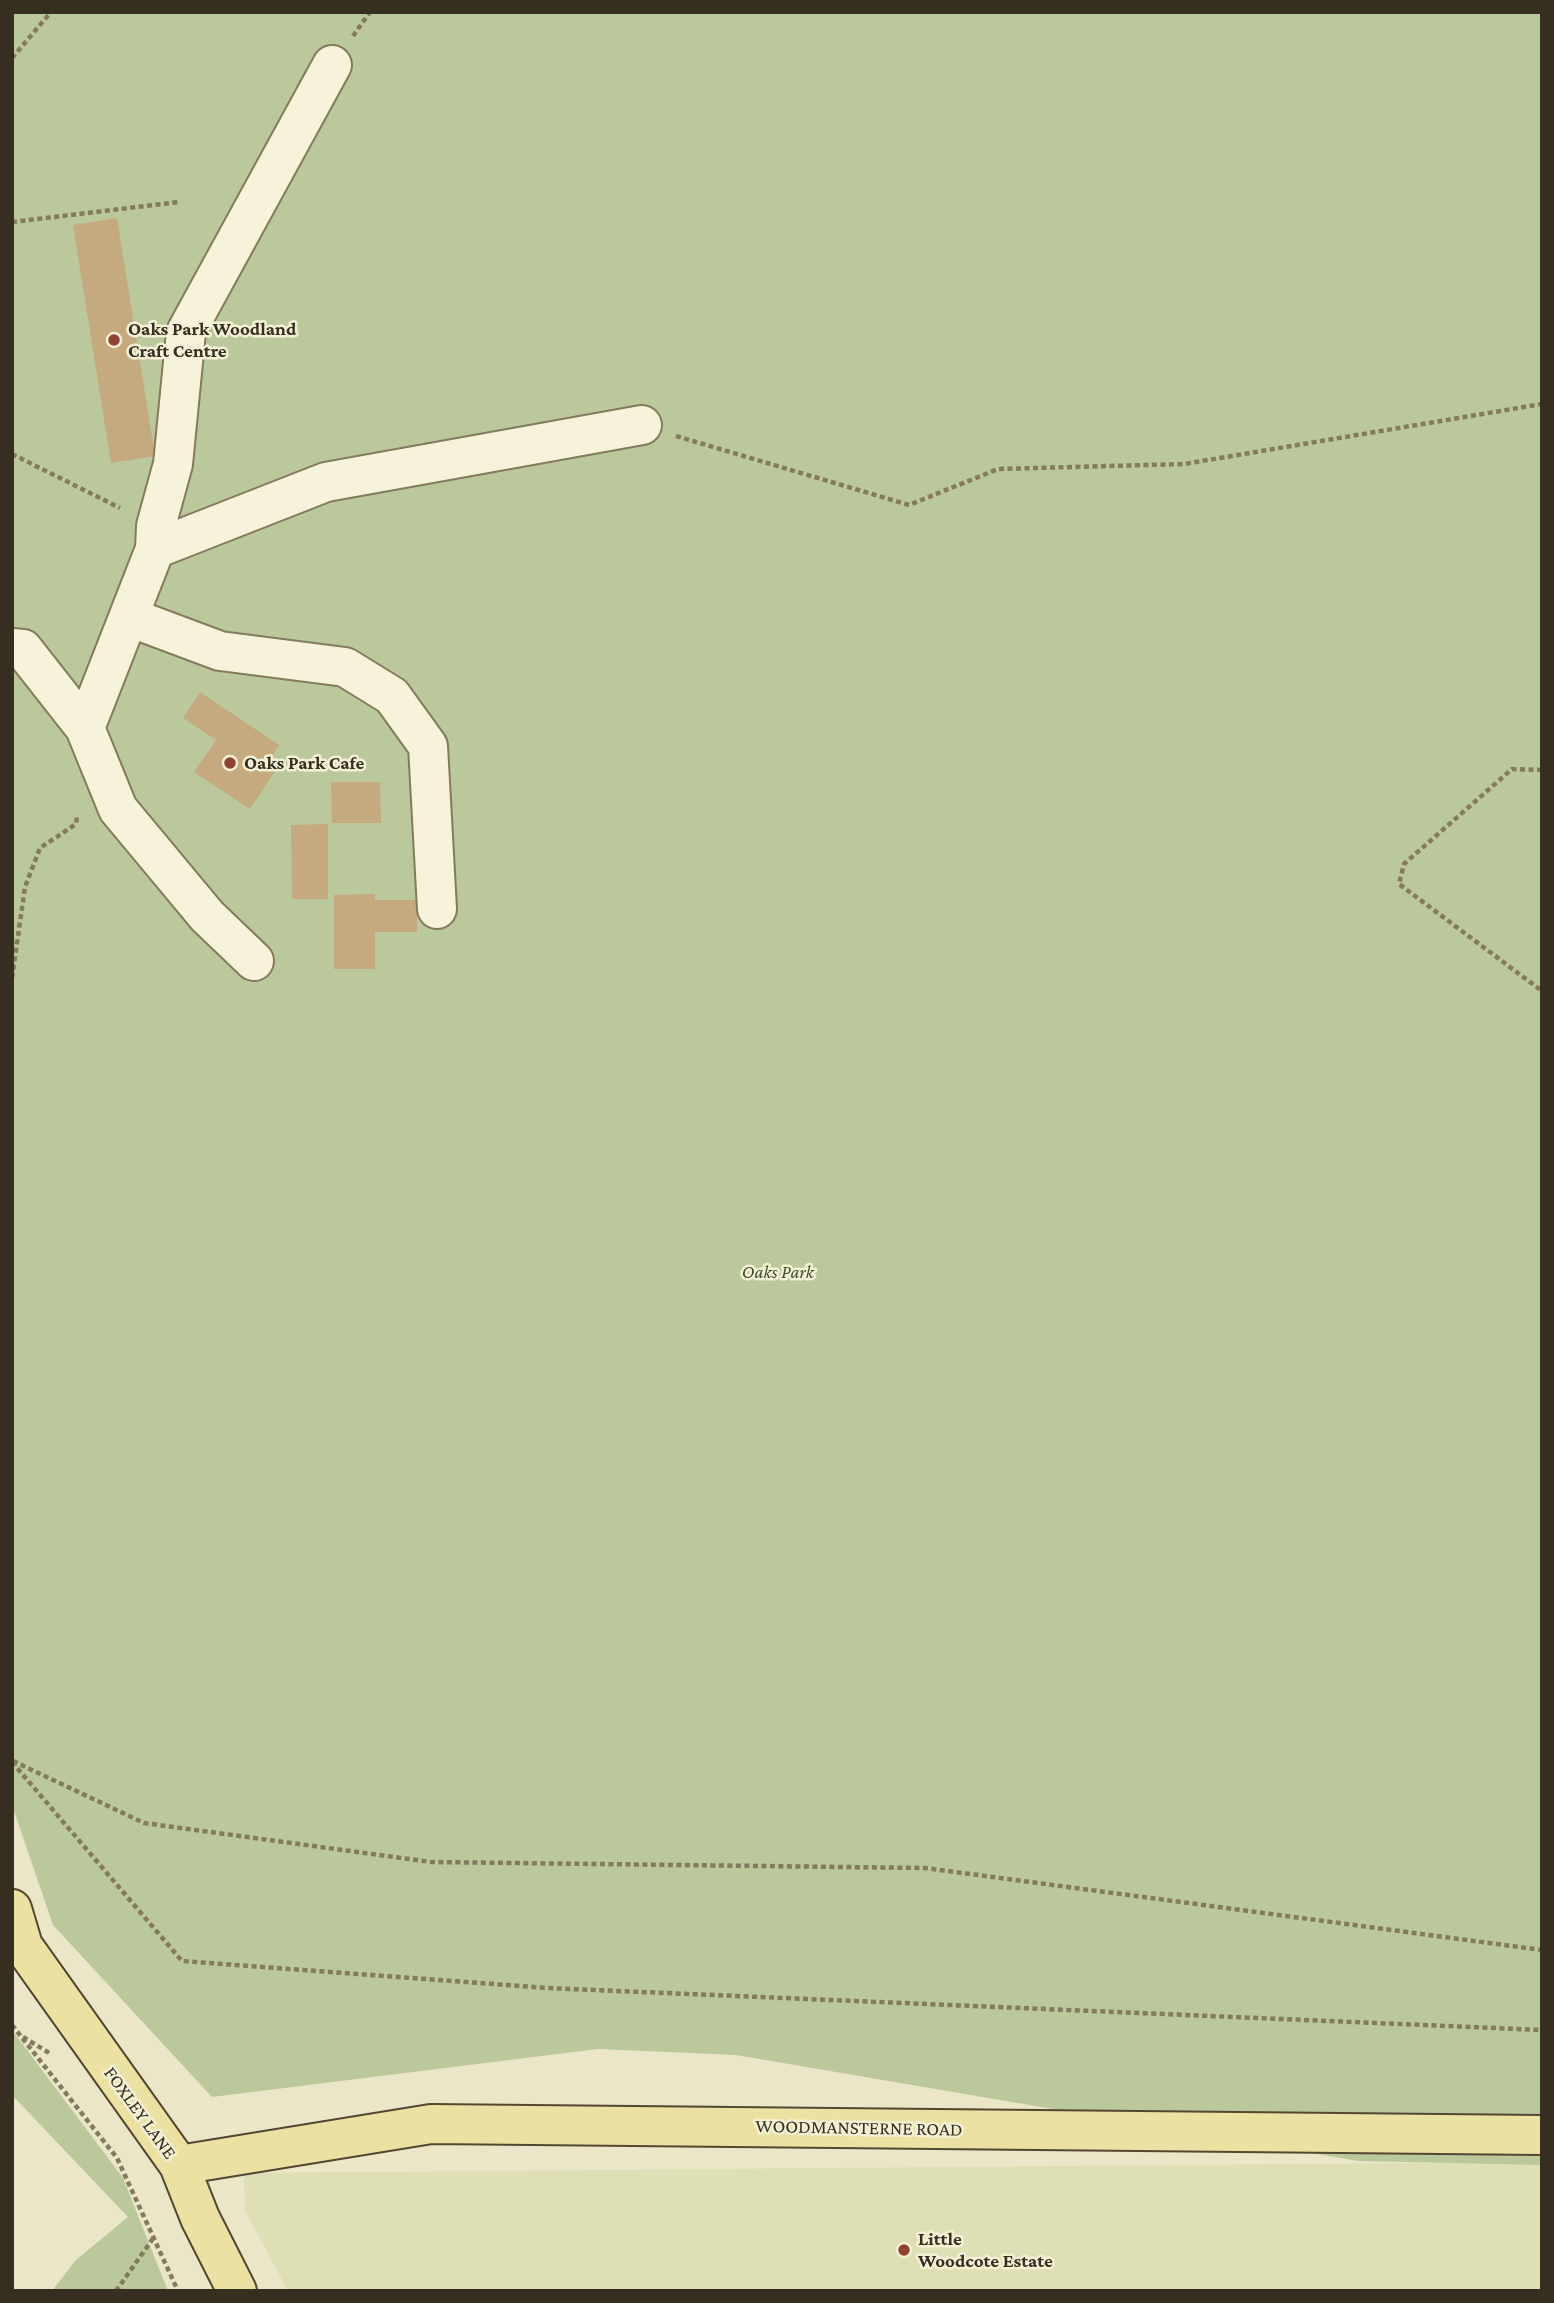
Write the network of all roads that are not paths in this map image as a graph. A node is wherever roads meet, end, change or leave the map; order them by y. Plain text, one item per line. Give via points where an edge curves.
1 (332, 65) dead end
2 (642, 425) road end
3 (155, 538) junction
4 (129, 617) junction
5 (12, 648) edge
6 (85, 728) junction
7 (437, 909) dead end
8 (254, 961) dead end
9 (12, 1909) edge
10 (18, 1947) edge
11 (1542, 2135) edge
12 (179, 2165) junction
13 (237, 2291) edge

1 - 3 lane via 186,332 173,464
2 - 3 lane via 326,482
3 - 4 lane
4 - 6 lane
4 - 7 lane via 220,651 345,667 392,696 428,746
5 - 6 lane via 23,649
6 - 8 lane via 118,809 207,916
9 - 10 main road, FOXLEY LANE
10 - 12 main road, FOXLEY LANE
11 - 12 main road, WOODMANSTERNE ROAD via 431,2124
12 - 13 main road, FOXLEY LANE

